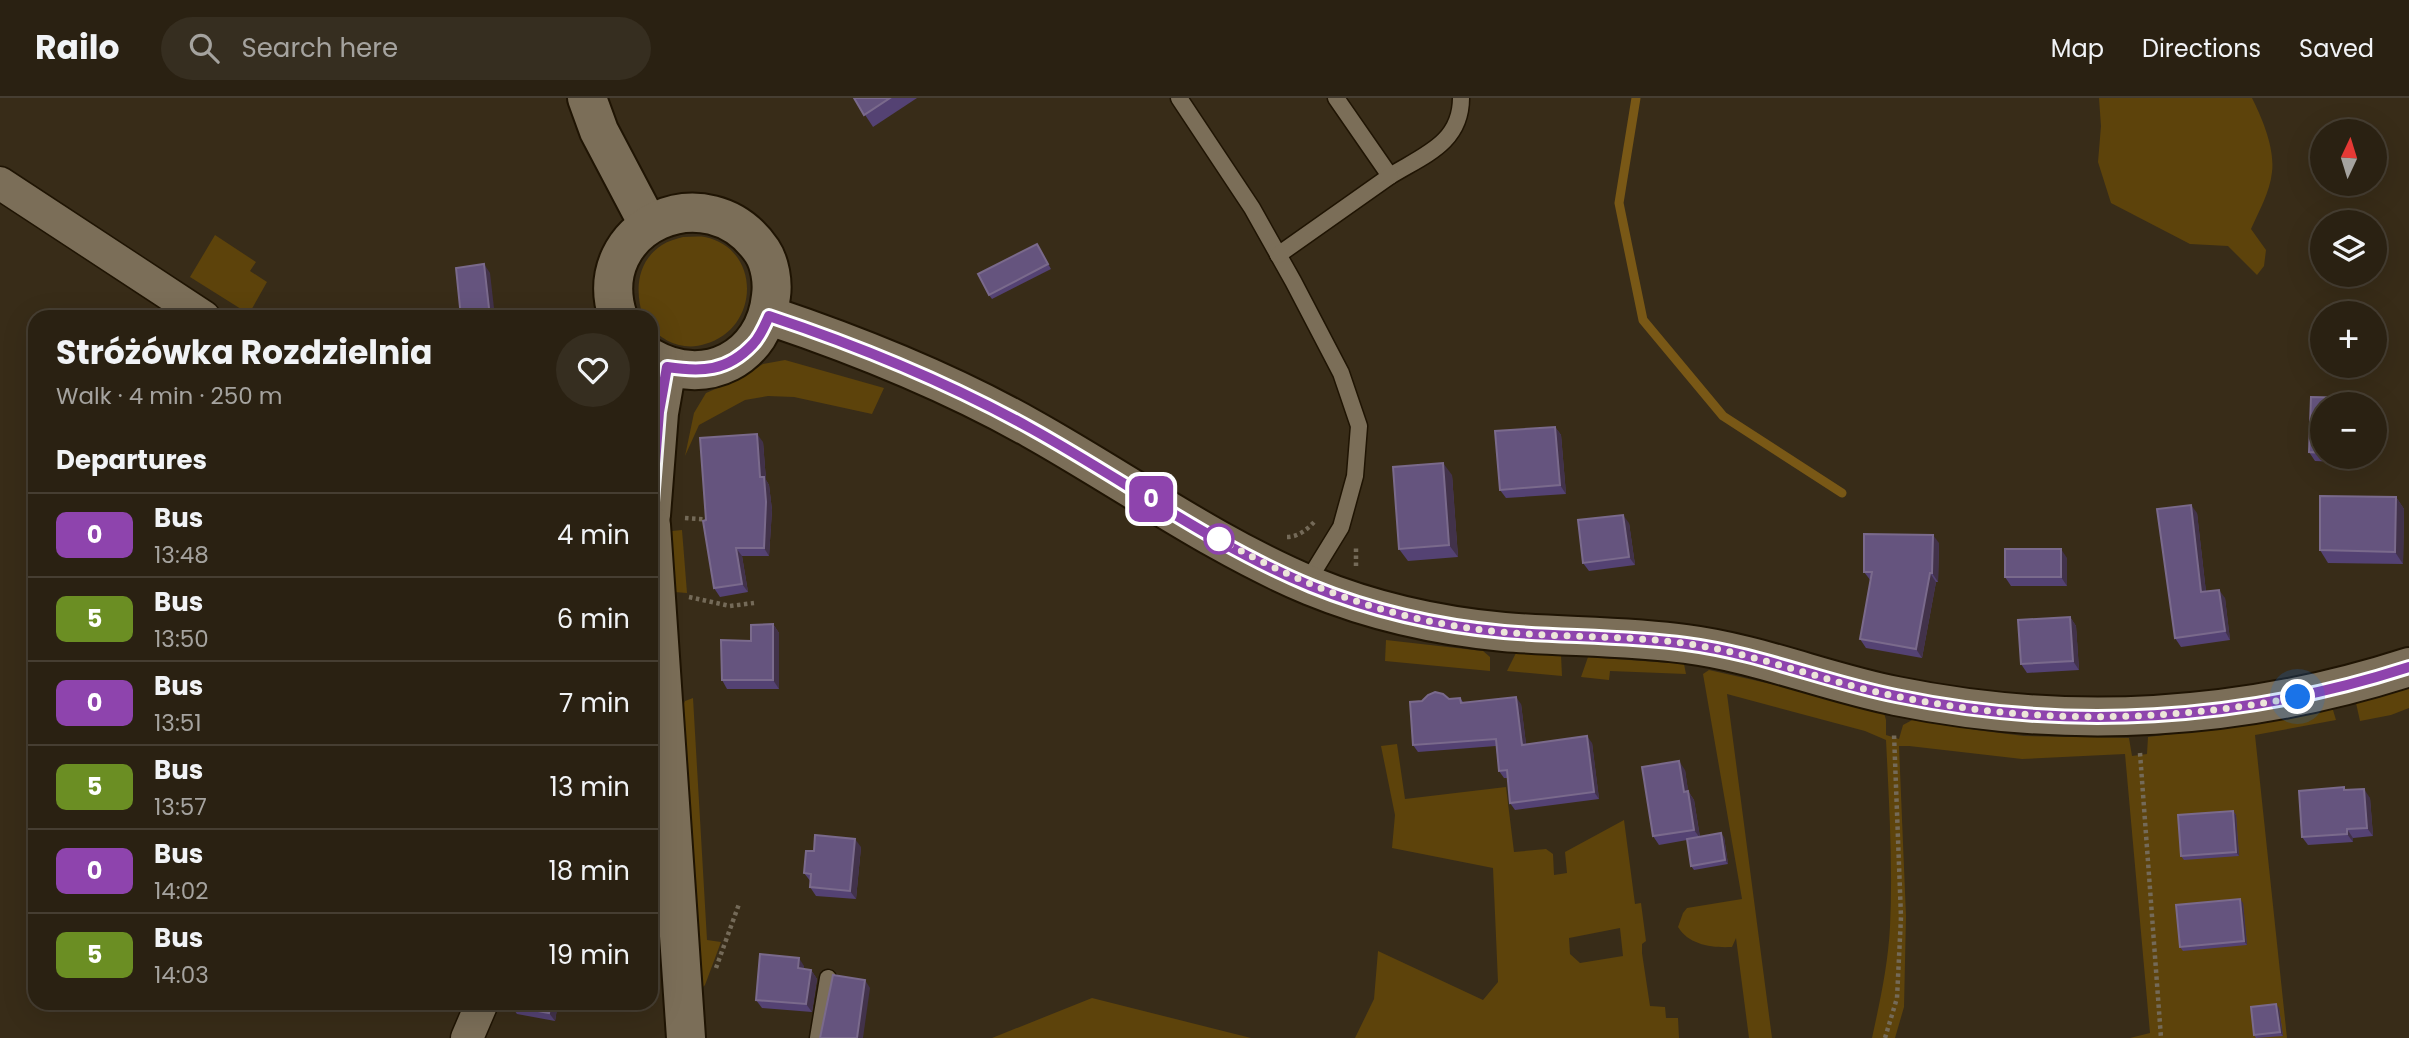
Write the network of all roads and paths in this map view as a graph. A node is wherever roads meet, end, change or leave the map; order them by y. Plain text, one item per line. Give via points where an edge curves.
1 (587, 98) edge
2 (1179, 98) edge
3 (1336, 98) edge
4 (1461, 98) edge
5 (1390, 176) junction
6 (0, 183) edge
7 (648, 224) junction
8 (1278, 255) junction
9 (193, 310) edge
10 (616, 310) edge
11 (769, 316) junction
12 (659, 363) edge
13 (660, 519) edge
14 (717, 520) edge
15 (1306, 584) junction
16 (689, 597) dead end
17 (754, 603) dead end
18 (658, 626) edge
19 (2409, 667) edge
20 (658, 691) edge
21 (1894, 734) dead end
22 (2140, 753) dead end
23 (738, 904) dead end
24 (715, 970) dead end
25 (828, 978) dead end
26 (479, 1010) edge
27 (467, 1038) edge
28 (686, 1038) edge
29 (818, 1038) edge
30 (1885, 1038) edge
31 (2161, 1038) edge

1 - 7 street via 599,131
2 - 8 lane
3 - 5 lane
4 - 5 lane via 1459,120 1445,142
5 - 8 lane
6 - 9 street
7 - 10 street via 627,245 615,272
7 - 11 street via 679,212 712,214 741,228 763,252 773,283
8 - 15 lane via 1341,373 1359,426 1355,476 1341,527
11 - 12 street via 754,344 729,363 698,372
11 - 15 street via 899,365 1030,428 1231,546
12 - 13 street
13 - 14 path
13 - 18 street
15 - 19 street via 1439,623 1692,645 1894,696 2011,714 2083,718 2196,713 2316,693
16 - 17 path via 730,606
20 - 28 street
21 - 30 path via 1901,917 1897,998
22 - 31 path
23 - 24 path
25 - 29 lane
26 - 27 street

